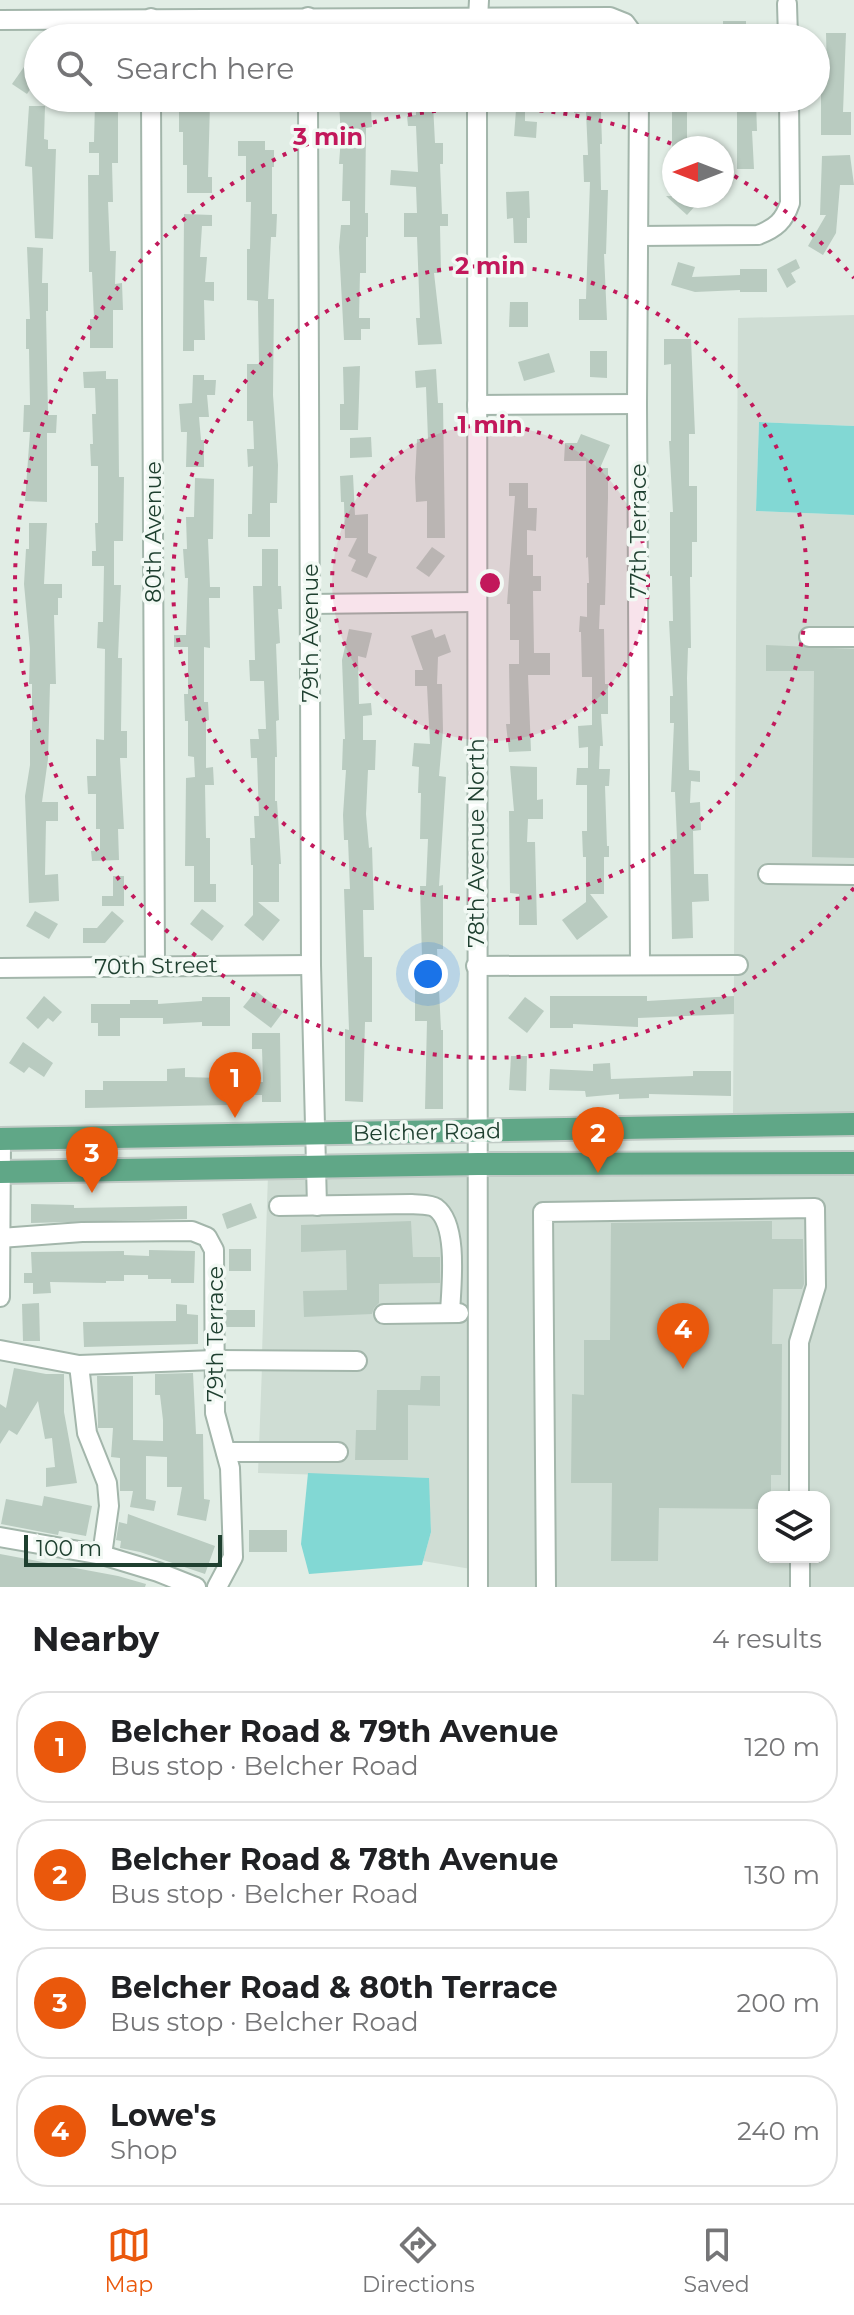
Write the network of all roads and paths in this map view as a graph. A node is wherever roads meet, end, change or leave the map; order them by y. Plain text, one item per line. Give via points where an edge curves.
1 (787, 4) dead end
2 (477, 6) edge
3 (308, 17) junction
4 (151, 18) junction
5 (0, 20) edge
6 (151, 24) edge
7 (308, 24) edge
8 (620, 24) edge
9 (788, 24) edge
10 (151, 112) edge
11 (308, 112) edge
12 (477, 112) edge
13 (639, 112) edge
14 (789, 112) edge
15 (639, 236) junction
16 (637, 404) junction
17 (477, 405) junction
18 (476, 602) junction
19 (310, 604) junction
20 (809, 637) dead end
21 (854, 637) edge
22 (768, 874) dead end
23 (854, 875) edge
24 (640, 964) junction
25 (155, 965) junction
26 (311, 965) junction
27 (738, 965) dead end
28 (476, 966) junction
29 (0, 968) edge
30 (854, 1124) edge
31 (478, 1132) junction
32 (316, 1134) junction
33 (0, 1139) edge
34 (854, 1163) edge
35 (478, 1164) junction
36 (317, 1167) junction
37 (0, 1172) edge
38 (279, 1206) dead end
39 (317, 1206) junction
40 (0, 1238) edge
41 (0, 1297) edge
42 (450, 1313) junction
43 (478, 1313) junction
44 (384, 1314) dead end
45 (0, 1350) edge
46 (215, 1360) junction
47 (357, 1361) dead end
48 (79, 1365) junction
49 (226, 1452) junction
50 (338, 1452) dead end
51 (799, 1491) edge
52 (0, 1537) edge
53 (102, 1555) junction
54 (800, 1563) edge
55 (196, 1587) edge
56 (217, 1587) edge
57 (478, 1587) edge
58 (546, 1587) edge
59 (800, 1587) edge

1 - 9 street
2 - 3 street
2 - 8 street via 610,17
3 - 4 street
3 - 7 street
4 - 5 street
4 - 6 street
10 - 25 street, 80th Avenue
11 - 19 street, 79th Avenue
12 - 17 street, 78th Avenue North
13 - 15 street, 77th Terrace
14 - 15 street via 790,203 784,220 772,230 758,235
15 - 16 street, 77th Terrace
16 - 17 street
16 - 24 street, 77th Terrace
17 - 18 street, 78th Avenue North
18 - 19 street
18 - 28 street, 78th Avenue North
19 - 26 street, 79th Avenue
20 - 21 street
22 - 23 street
24 - 27 street
24 - 28 street
25 - 26 street, 70th Street
25 - 29 street, 70th Street
26 - 32 street, 79th Avenue
28 - 31 street, 78th Avenue North
30 - 31 main road, Belcher Road
31 - 32 main road, Belcher Road
31 - 35 street, 78th Avenue North
32 - 33 main road, Belcher Road
32 - 36 street, 79th Avenue
33 - 37 street
34 - 35 main road, Belcher Road
35 - 36 main road, Belcher Road
35 - 43 street, 78th Avenue North
36 - 37 main road, Belcher Road
36 - 39 street, 79th Avenue
37 - 40 street
38 - 39 street
39 - 42 street via 411,1204 438,1210 450,1235
40 - 41 street
40 - 46 street, 79th Terrace via 192,1231 207,1237 214,1250
42 - 43 street
42 - 44 street
43 - 57 street, 78th Avenue North
45 - 48 street
46 - 47 street
46 - 48 street
46 - 49 street, 79th Terrace via 215,1413
48 - 53 street via 87,1433 107,1483
49 - 50 street
49 - 56 street, 79th Terrace via 233,1557
51 - 58 street via 799,1342 816,1286 815,1208 543,1212
52 - 53 street
53 - 55 street
54 - 59 street

